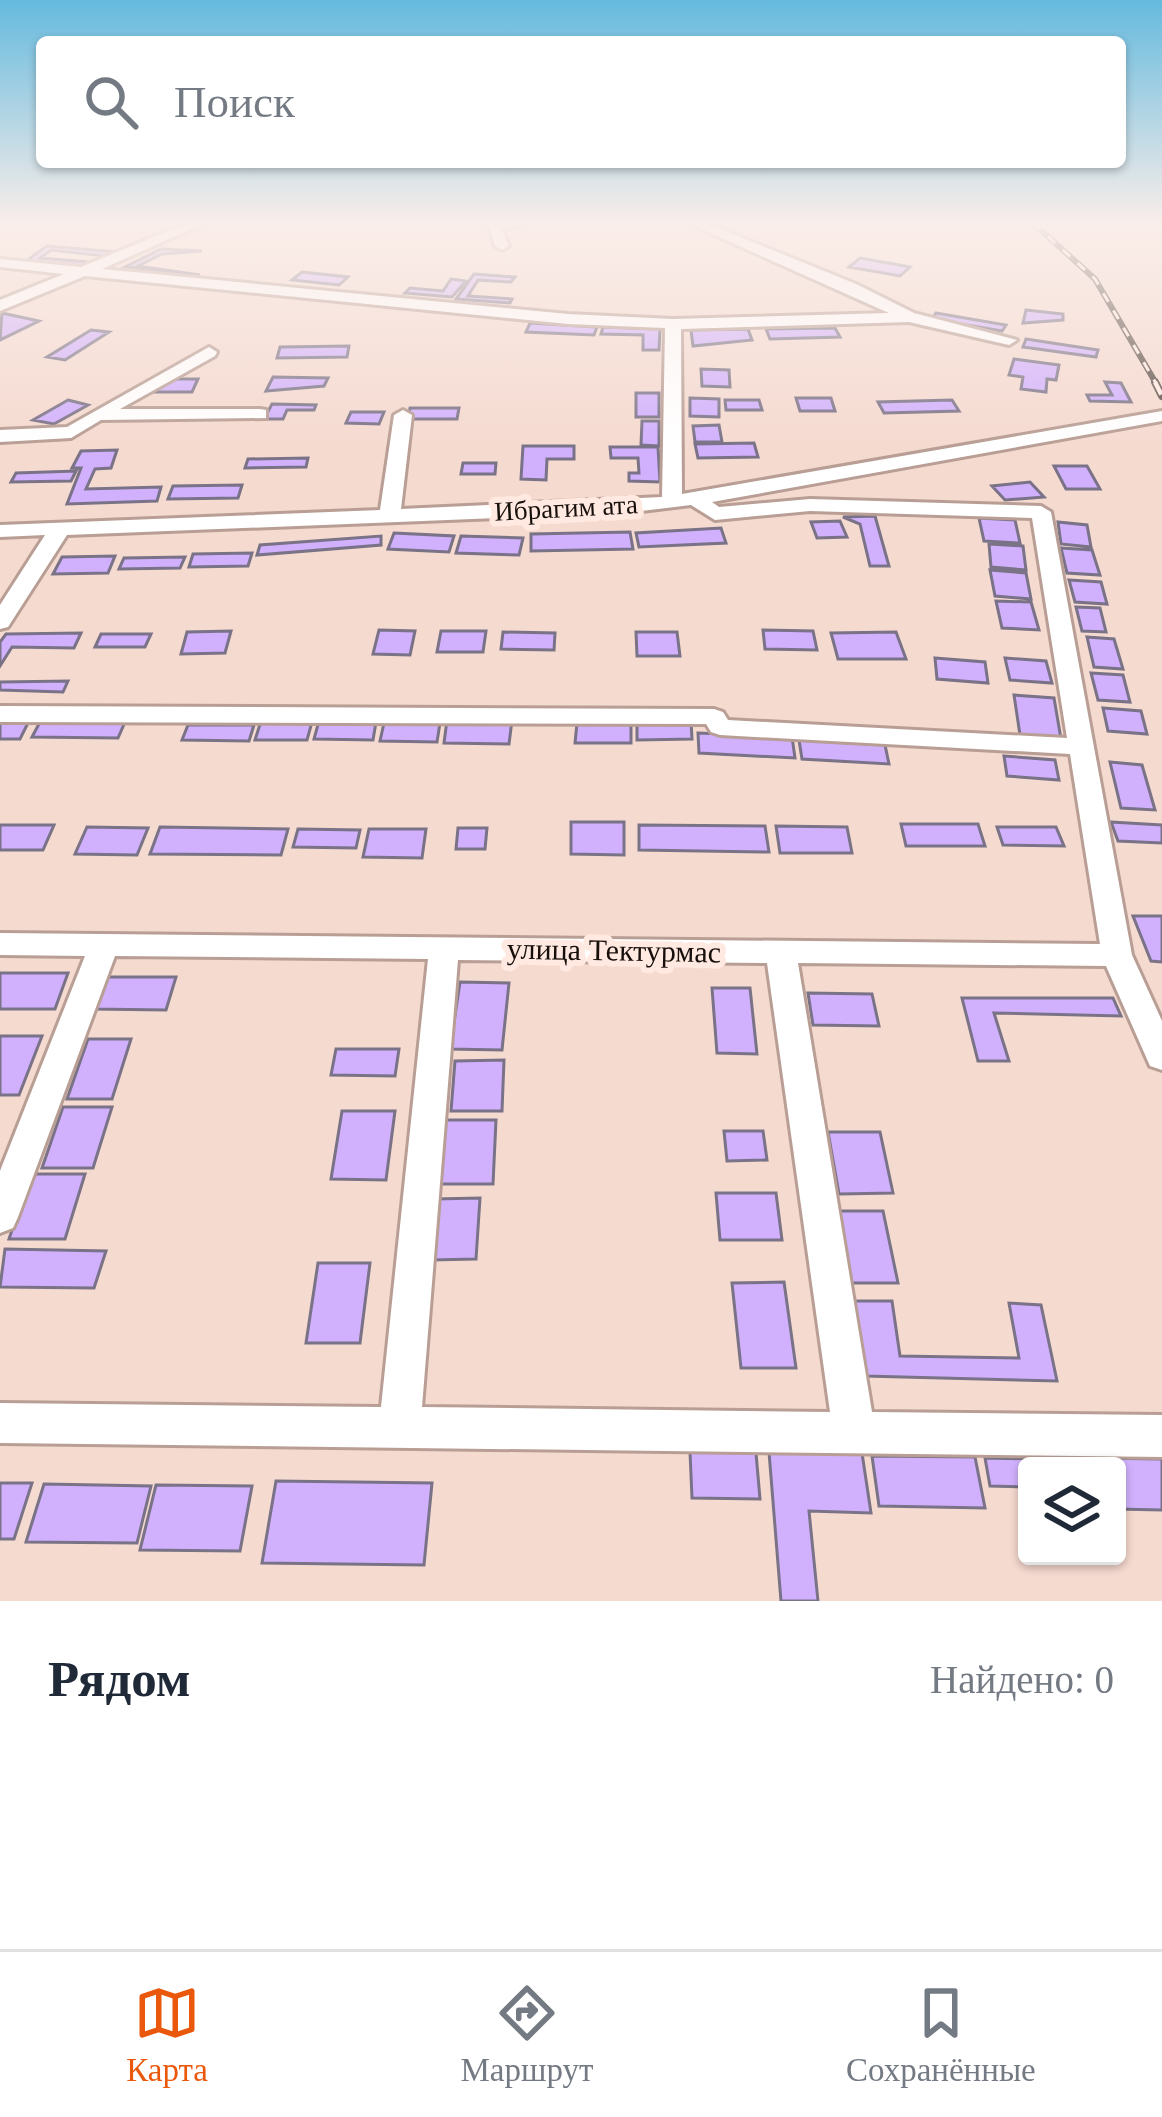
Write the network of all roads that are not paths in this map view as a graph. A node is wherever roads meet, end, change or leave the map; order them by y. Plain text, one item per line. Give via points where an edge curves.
1 (364, 298) edge
2 (872, 298) edge
3 (909, 317) junction
4 (674, 324) junction
5 (1010, 340) dead end
6 (209, 352) dead end
7 (260, 414) dead end
8 (97, 415) junction
9 (404, 415) dead end
10 (1162, 416) edge
11 (0, 436) edge
12 (683, 500) junction
13 (390, 514) junction
14 (60, 529) junction
15 (0, 531) edge
16 (0, 622) edge
17 (0, 714) edge
18 (1082, 747) junction
19 (0, 944) edge
20 (104, 945) junction
21 (444, 948) junction
22 (781, 951) junction
23 (1117, 955) junction
24 (1162, 1057) edge
25 (0, 1217) edge
26 (0, 1423) edge
27 (400, 1428) junction
28 (854, 1432) junction
29 (1162, 1436) edge

1 - 4 street
2 - 3 street
3 - 4 street
3 - 5 street
4 - 12 street
6 - 8 street
7 - 8 street
8 - 11 street via 71,432
9 - 13 street
10 - 12 street, Ибрагим ата
12 - 13 street, Ибрагим ата
12 - 18 street via 715,514 810,505 1040,512
13 - 14 street, Ибрагим ата
14 - 15 street, Ибрагим ата
14 - 16 street
17 - 18 street via 714,717 720,727
18 - 23 street
19 - 20 street, улица Тектурмас
20 - 21 street, улица Тектурмас
20 - 25 street
21 - 22 street, улица Тектурмас
21 - 27 street
22 - 23 street, улица Тектурмас
22 - 28 street
23 - 24 street
26 - 27 street
27 - 28 street
28 - 29 street

